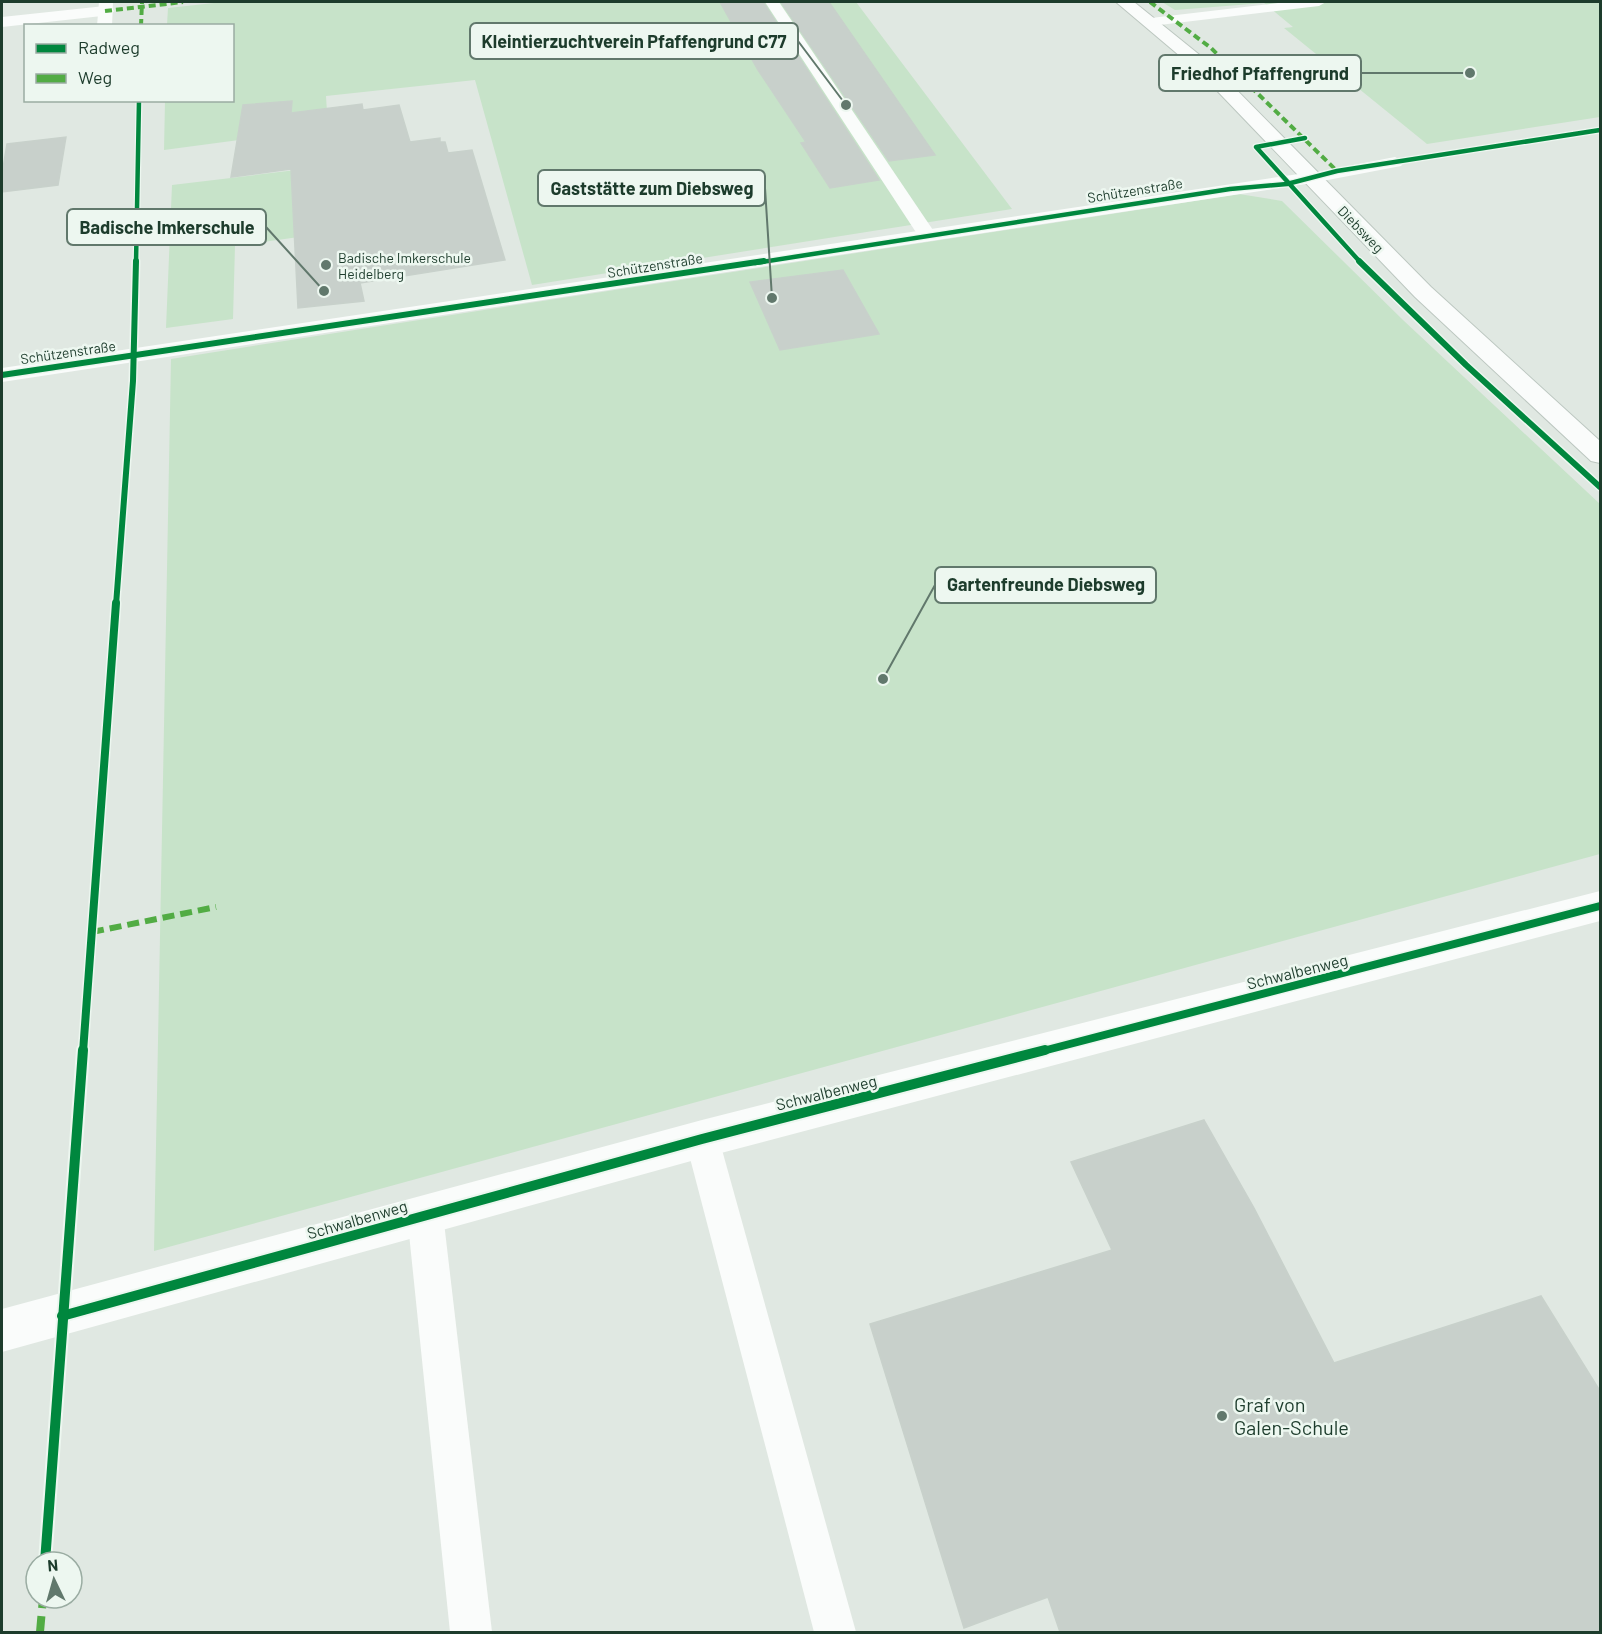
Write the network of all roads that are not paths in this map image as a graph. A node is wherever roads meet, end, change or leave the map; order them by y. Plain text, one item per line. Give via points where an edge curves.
1 (772, 2) edge
2 (1124, 2) edge
3 (1319, 2) edge
4 (105, 12) edge
5 (2, 22) edge
6 (1151, 22) junction
7 (1395, 162) dead end
8 (1312, 178) junction
9 (928, 236) junction
10 (2, 375) edge
11 (1600, 455) edge
12 (1600, 906) edge
13 (702, 1139) junction
14 (424, 1214) junction
15 (2, 1331) edge
16 (471, 1632) edge
17 (835, 1632) edge

1 - 9 lane
2 - 6 street, Diebsweg
3 - 6 lane
4 - 5 street
6 - 8 street, Diebsweg via 1206,69
7 - 8 lane
8 - 9 street, Schützenstraße
8 - 11 street, Diebsweg via 1423,292
9 - 10 street, Schützenstraße
12 - 13 street, Schwalbenweg
13 - 14 street, Schwalbenweg
13 - 17 lane
14 - 15 street, Schwalbenweg
14 - 16 lane

